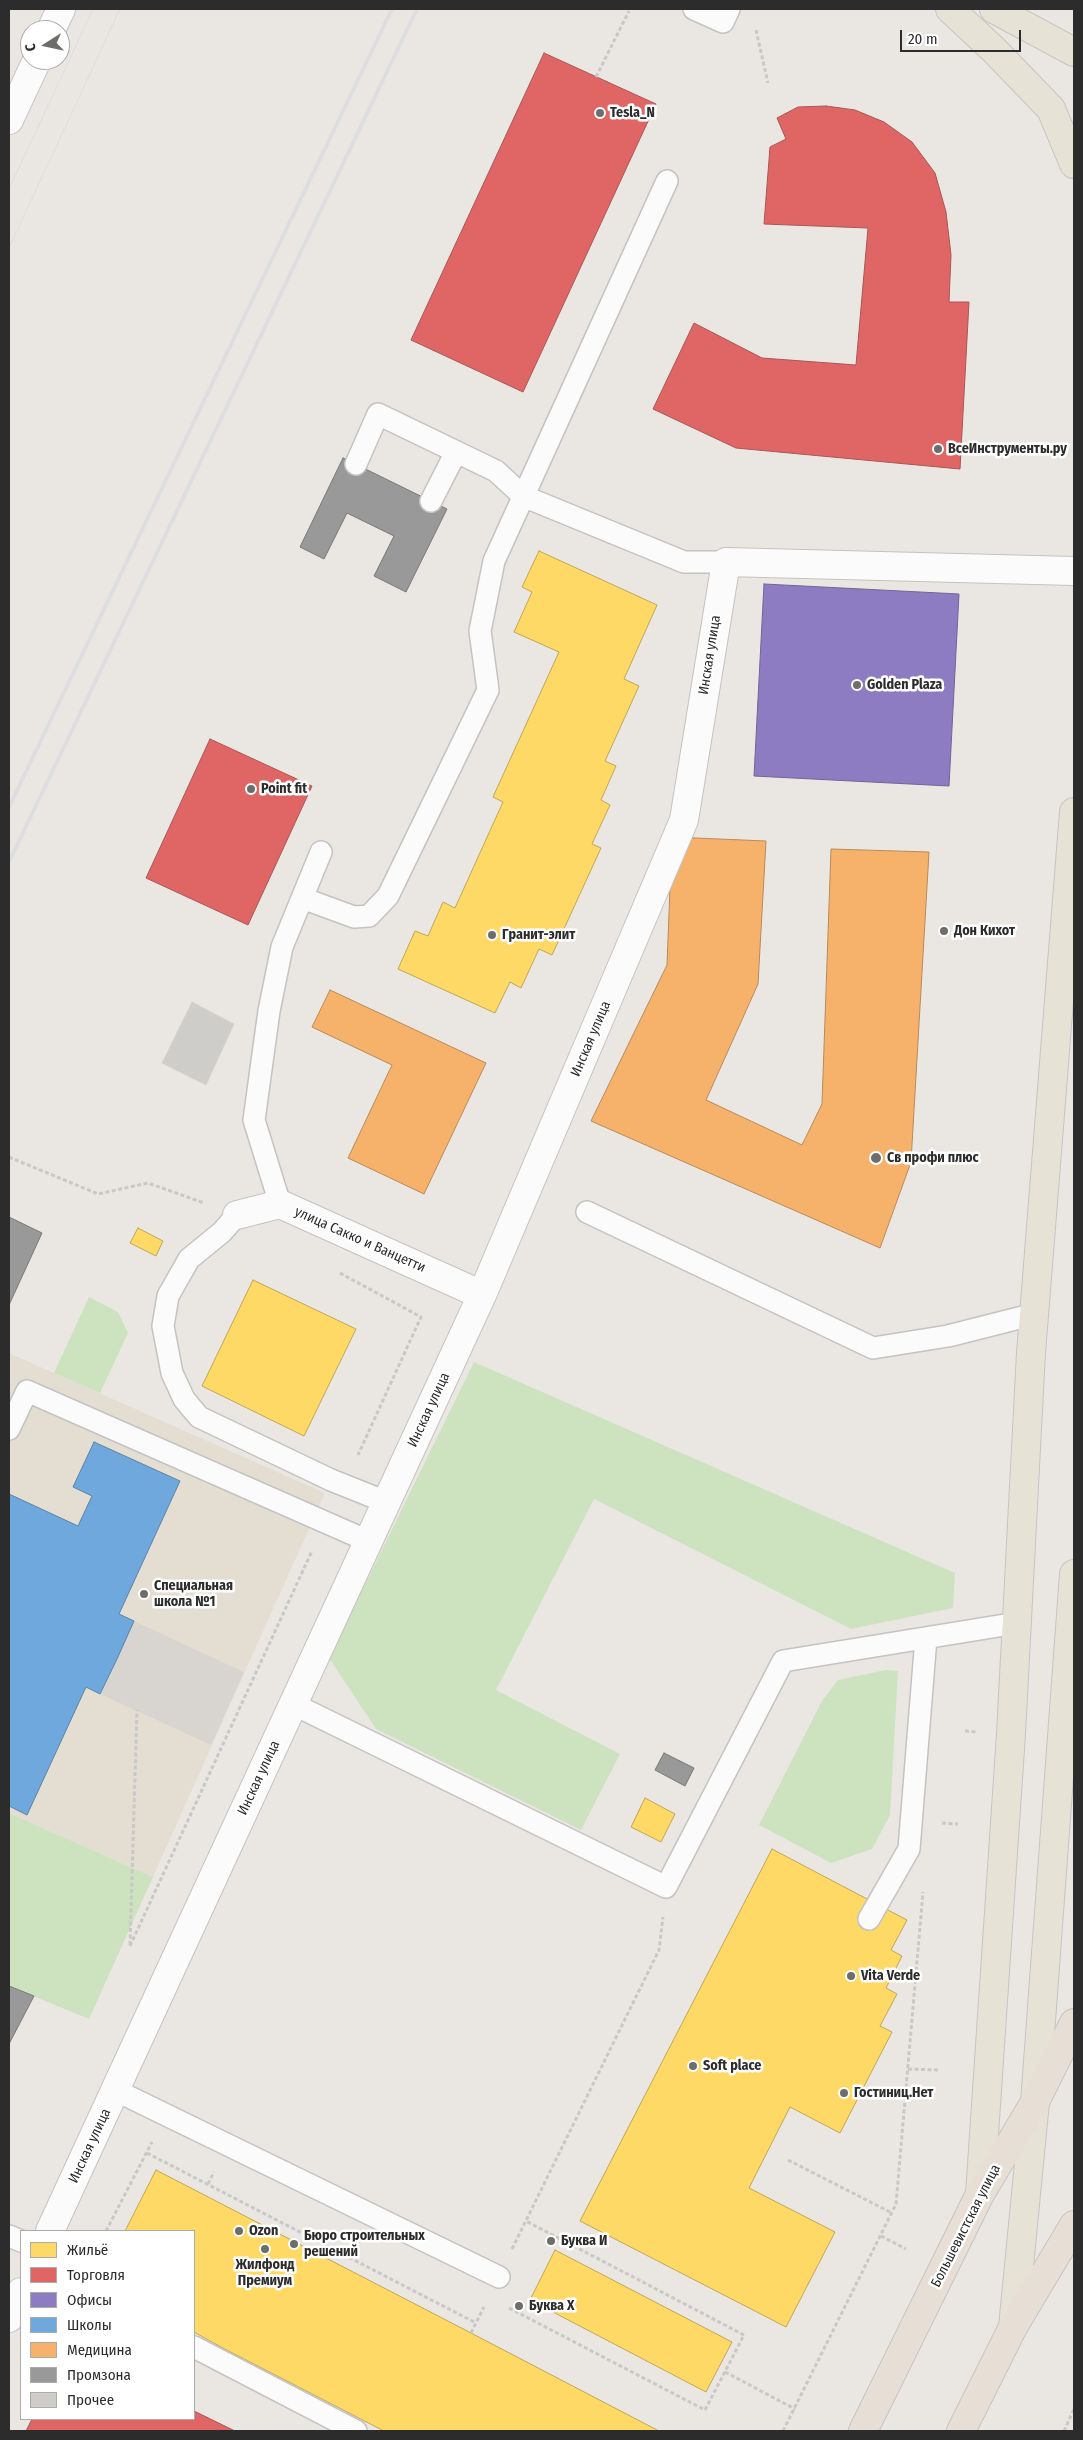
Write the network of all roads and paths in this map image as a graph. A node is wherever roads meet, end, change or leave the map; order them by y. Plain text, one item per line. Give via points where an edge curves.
1 (694, 9) edge
2 (729, 9) edge
3 (950, 9) edge
4 (994, 9) edge
5 (629, 11) dead end
6 (756, 27) dead end
7 (1074, 52) edge
8 (32, 70) edge
9 (596, 77) dead end
10 (768, 83) dead end
11 (9, 120) edge
12 (1074, 164) edge
13 (667, 181) dead end
14 (456, 452) junction
15 (356, 464) dead end
16 (523, 496) junction
17 (431, 501) dead end
18 (726, 562) junction
19 (1074, 571) edge
20 (1074, 812) edge
21 (321, 852) dead end
22 (302, 898) junction
23 (9, 1157) edge
24 (280, 1204) junction
25 (587, 1212) dead end
26 (236, 1215) junction
27 (337, 1271) dead end
28 (482, 1295) junction
29 (1035, 1314) junction
30 (9, 1428) edge
31 (344, 1485) junction
32 (386, 1502) junction
33 (326, 1521) junction
34 (368, 1540) junction
35 (1074, 1574) edge
36 (1017, 1623) junction
37 (926, 1638) junction
38 (293, 1704) junction
39 (137, 1710) dead end
40 (1061, 1736) junction
41 (1074, 1769) edge
42 (924, 1882) dead end
43 (666, 1887) junction
44 (869, 1919) dead end
45 (1074, 2023) edge
46 (908, 2070) junction
47 (939, 2070) dead end
48 (115, 2090) junction
49 (1035, 2102) junction
50 (166, 2115) junction
51 (147, 2153) junction
52 (788, 2160) dead end
53 (211, 2179) dead end
54 (208, 2184) junction
55 (980, 2194) junction
56 (892, 2212) junction
57 (526, 2221) junction
58 (1074, 2225) edge
59 (50, 2230) edge
60 (107, 2230) edge
61 (881, 2236) junction
62 (906, 2249) dead end
63 (499, 2277) junction
64 (20, 2294) edge
65 (489, 2298) junction
66 (9, 2318) edge
67 (476, 2324) junction
68 (1013, 2327) junction
69 (471, 2333) dead end
70 (195, 2348) edge
71 (724, 2372) junction
72 (795, 2409) junction
73 (1074, 2410) edge
74 (356, 2431) edge
75 (783, 2431) edge
76 (863, 2431) edge
77 (962, 2431) edge
78 (1064, 2431) edge

1 - 2 lane via 723,22
3 - 12 main road via 1051,109
4 - 7 main road
5 - 9 path
6 - 10 path
8 - 11 street
13 - 16 lane
14 - 15 lane via 378,414
14 - 16 lane via 496,471
14 - 17 lane
16 - 18 lane via 684,562
16 - 22 lane via 494,561 480,631 488,690 388,896 369,916 354,917
18 - 19 street
18 - 28 street, Инская улица via 684,820
20 - 29 main road
21 - 22 lane
22 - 24 lane via 282,947 268,1011 254,1120
23 - 26 path via 98,1194 148,1183
24 - 26 street, улица Сакко и Ванцетти
24 - 28 street, улица Сакко и Ванцетти
25 - 29 lane via 873,1348 948,1336
26 - 31 lane via 222,1232 189,1259 168,1296 163,1326 172,1373 184,1399 198,1417
27 - 31 path via 421,1318
28 - 32 street, Инская улица
29 - 36 main road
30 - 33 lane via 27,1390
31 - 32 lane
32 - 34 street, Инская улица
33 - 34 lane
33 - 39 path via 130,1946
34 - 38 street, Инская улица
35 - 40 main road
36 - 37 lane
36 - 55 main road
37 - 43 lane via 783,1661
37 - 44 lane via 909,1849
38 - 43 lane
38 - 48 street, Инская улица
40 - 41 main road
40 - 49 main road
42 - 46 path
43 - 57 path via 659,1950
45 - 49 highway, Большевистская улица
46 - 47 path
46 - 56 path via 897,2195
48 - 50 lane
48 - 59 street, Инская улица
49 - 55 highway, Большевистская улица
49 - 68 main road
50 - 51 path
50 - 63 lane
51 - 54 path
51 - 60 path
52 - 56 path
53 - 54 path
54 - 67 path
55 - 76 highway, Большевистская улица
56 - 61 path
57 - 63 path
57 - 71 path via 744,2335
58 - 68 highway
61 - 62 path
61 - 72 path
63 - 65 path
64 - 66 street
65 - 67 path
65 - 71 path via 705,2410
67 - 69 path
68 - 77 highway
70 - 74 lane
71 - 72 path
72 - 75 path
73 - 78 path

